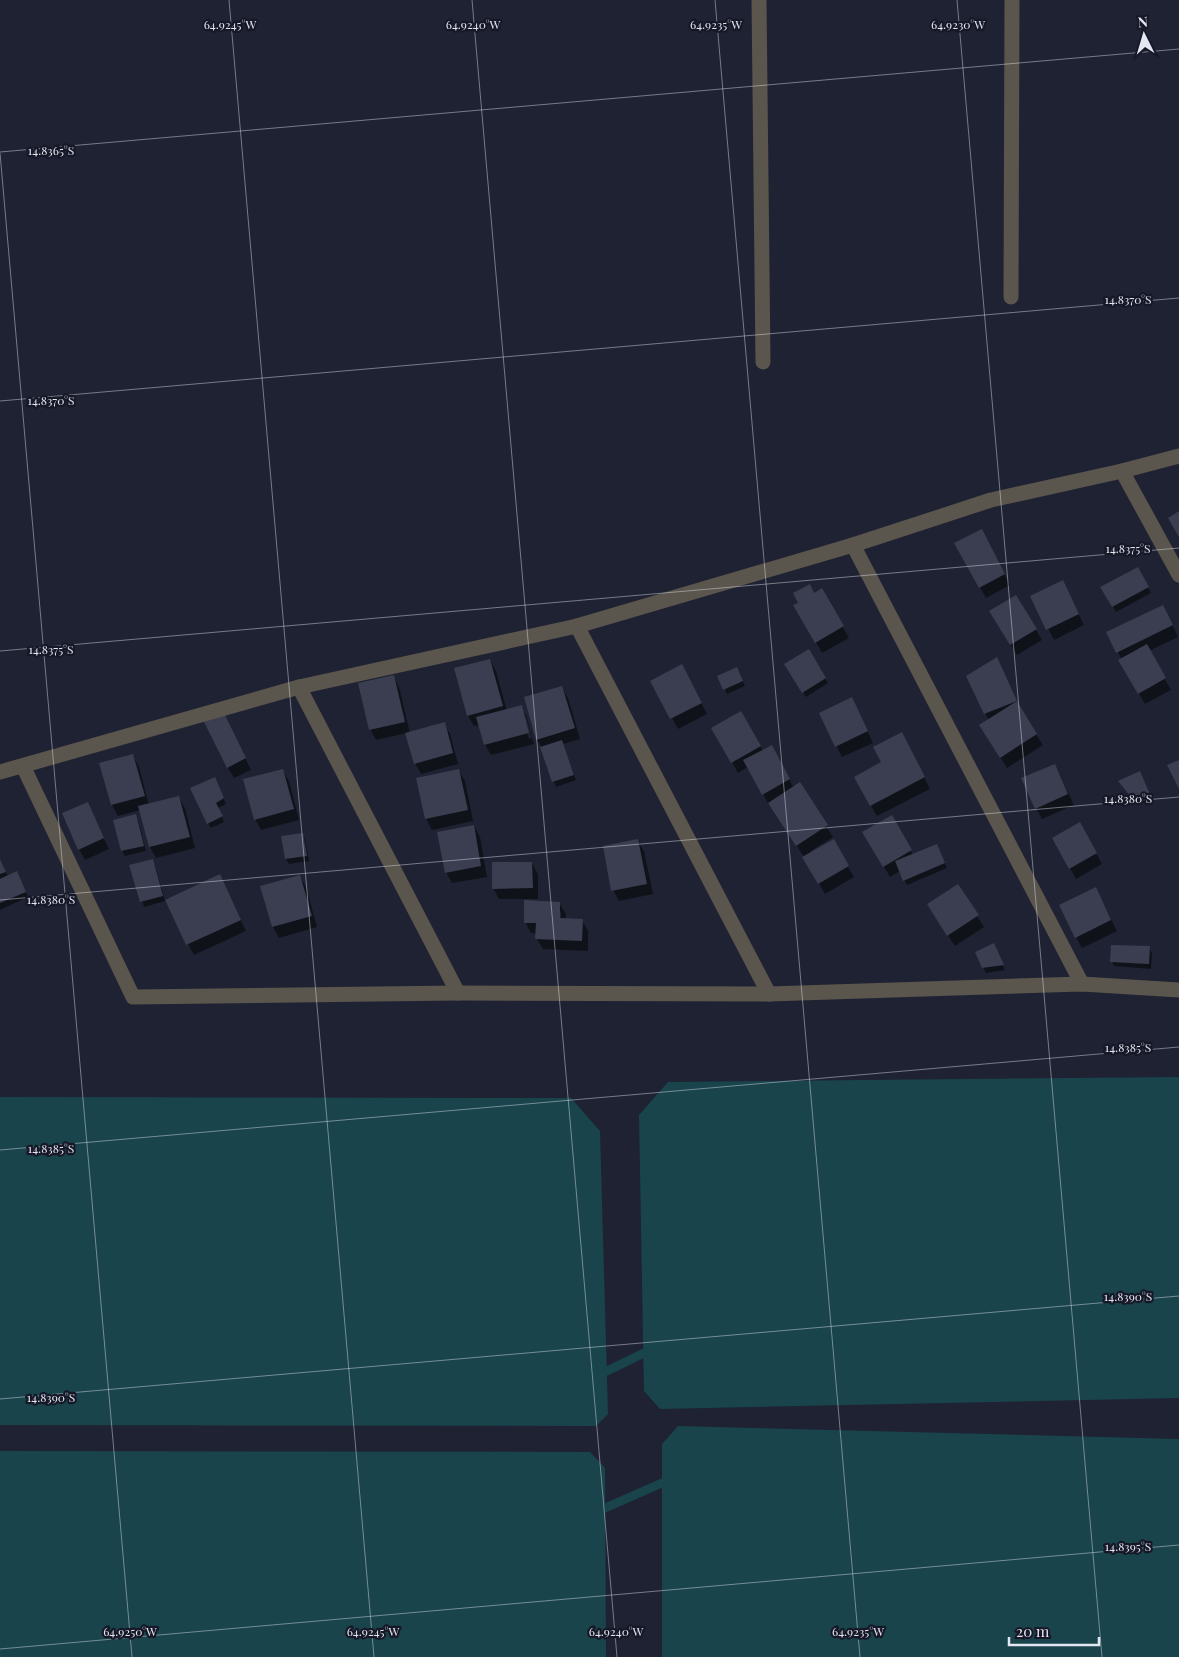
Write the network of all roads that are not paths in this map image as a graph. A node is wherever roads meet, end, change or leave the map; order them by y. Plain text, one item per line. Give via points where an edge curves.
1 (759, 0) edge
2 (1012, 0) edge
3 (1011, 297) dead end
4 (763, 362) dead end
5 (1179, 456) edge
6 (1122, 471) junction
7 (853, 545) junction
8 (1179, 575) edge
9 (577, 626) junction
10 (299, 688) junction
11 (23, 766) junction
12 (0, 772) edge
13 (1082, 984) junction
14 (1179, 990) edge
15 (458, 993) junction
16 (768, 994) junction

1 - 4 street
2 - 3 street
5 - 6 street
6 - 7 street via 991,500
6 - 8 street
7 - 9 street
7 - 13 street
9 - 10 street
9 - 16 street
10 - 11 street
10 - 15 street
11 - 12 street
11 - 15 street via 133,997
13 - 14 street
13 - 16 street
15 - 16 street

